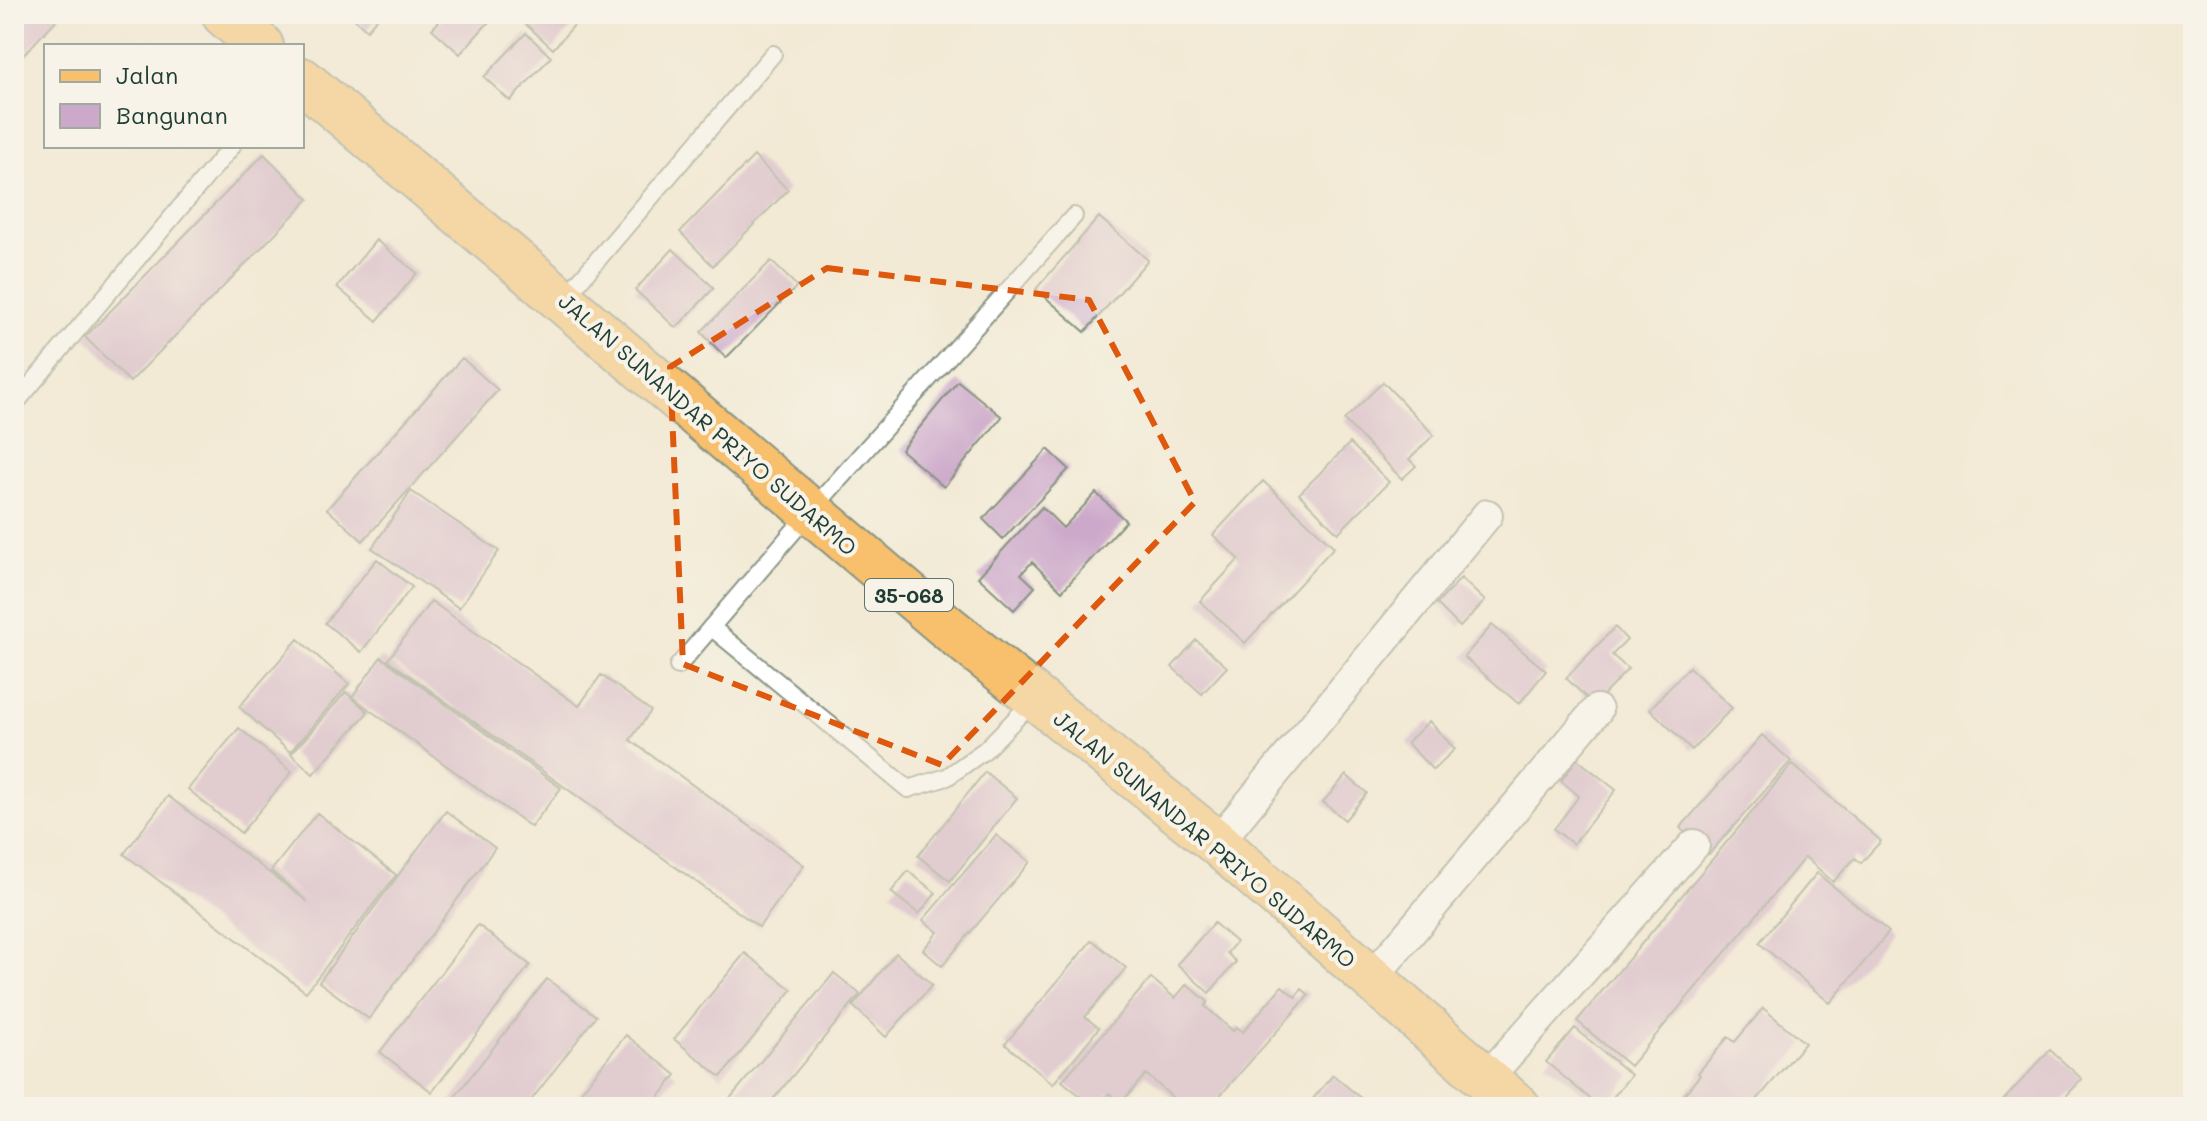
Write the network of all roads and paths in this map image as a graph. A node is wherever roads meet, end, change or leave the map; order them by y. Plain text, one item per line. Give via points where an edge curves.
1 (224, 14) edge
2 (259, 44) edge
3 (773, 54) dead end
4 (304, 82) edge
5 (230, 148) edge
6 (1074, 216) dead end
7 (563, 300) junction
8 (14, 405) edge
9 (810, 512) junction
10 (1487, 515) dead end
11 (711, 627) junction
12 (678, 666) dead end
13 (1036, 698) junction
14 (1597, 710) dead end
15 (1217, 843) junction
16 (1694, 845) dead end
17 (1371, 979) junction
18 (1486, 1079) junction
19 (1518, 1107) edge

1 - 2 main road
3 - 7 lane
4 - 7 main road, JALAN SUNANDAR PRIYO SUDARMO / 35-068
5 - 8 lane
6 - 9 lane
7 - 9 main road, JALAN SUNANDAR PRIYO SUDARMO / 35-068
9 - 11 lane
9 - 13 main road, JALAN SUNANDAR PRIYO SUDARMO / 35-068
10 - 15 street
11 - 12 lane
11 - 13 lane via 908,789 947,777 985,750
13 - 15 main road, JALAN SUNANDAR PRIYO SUDARMO / 35-068
14 - 17 street
15 - 17 main road, JALAN SUNANDAR PRIYO SUDARMO / 35-068
16 - 18 street
17 - 18 main road, JALAN SUNANDAR PRIYO SUDARMO / 35-068
18 - 19 main road, JALAN SUNANDAR PRIYO SUDARMO / 35-068

